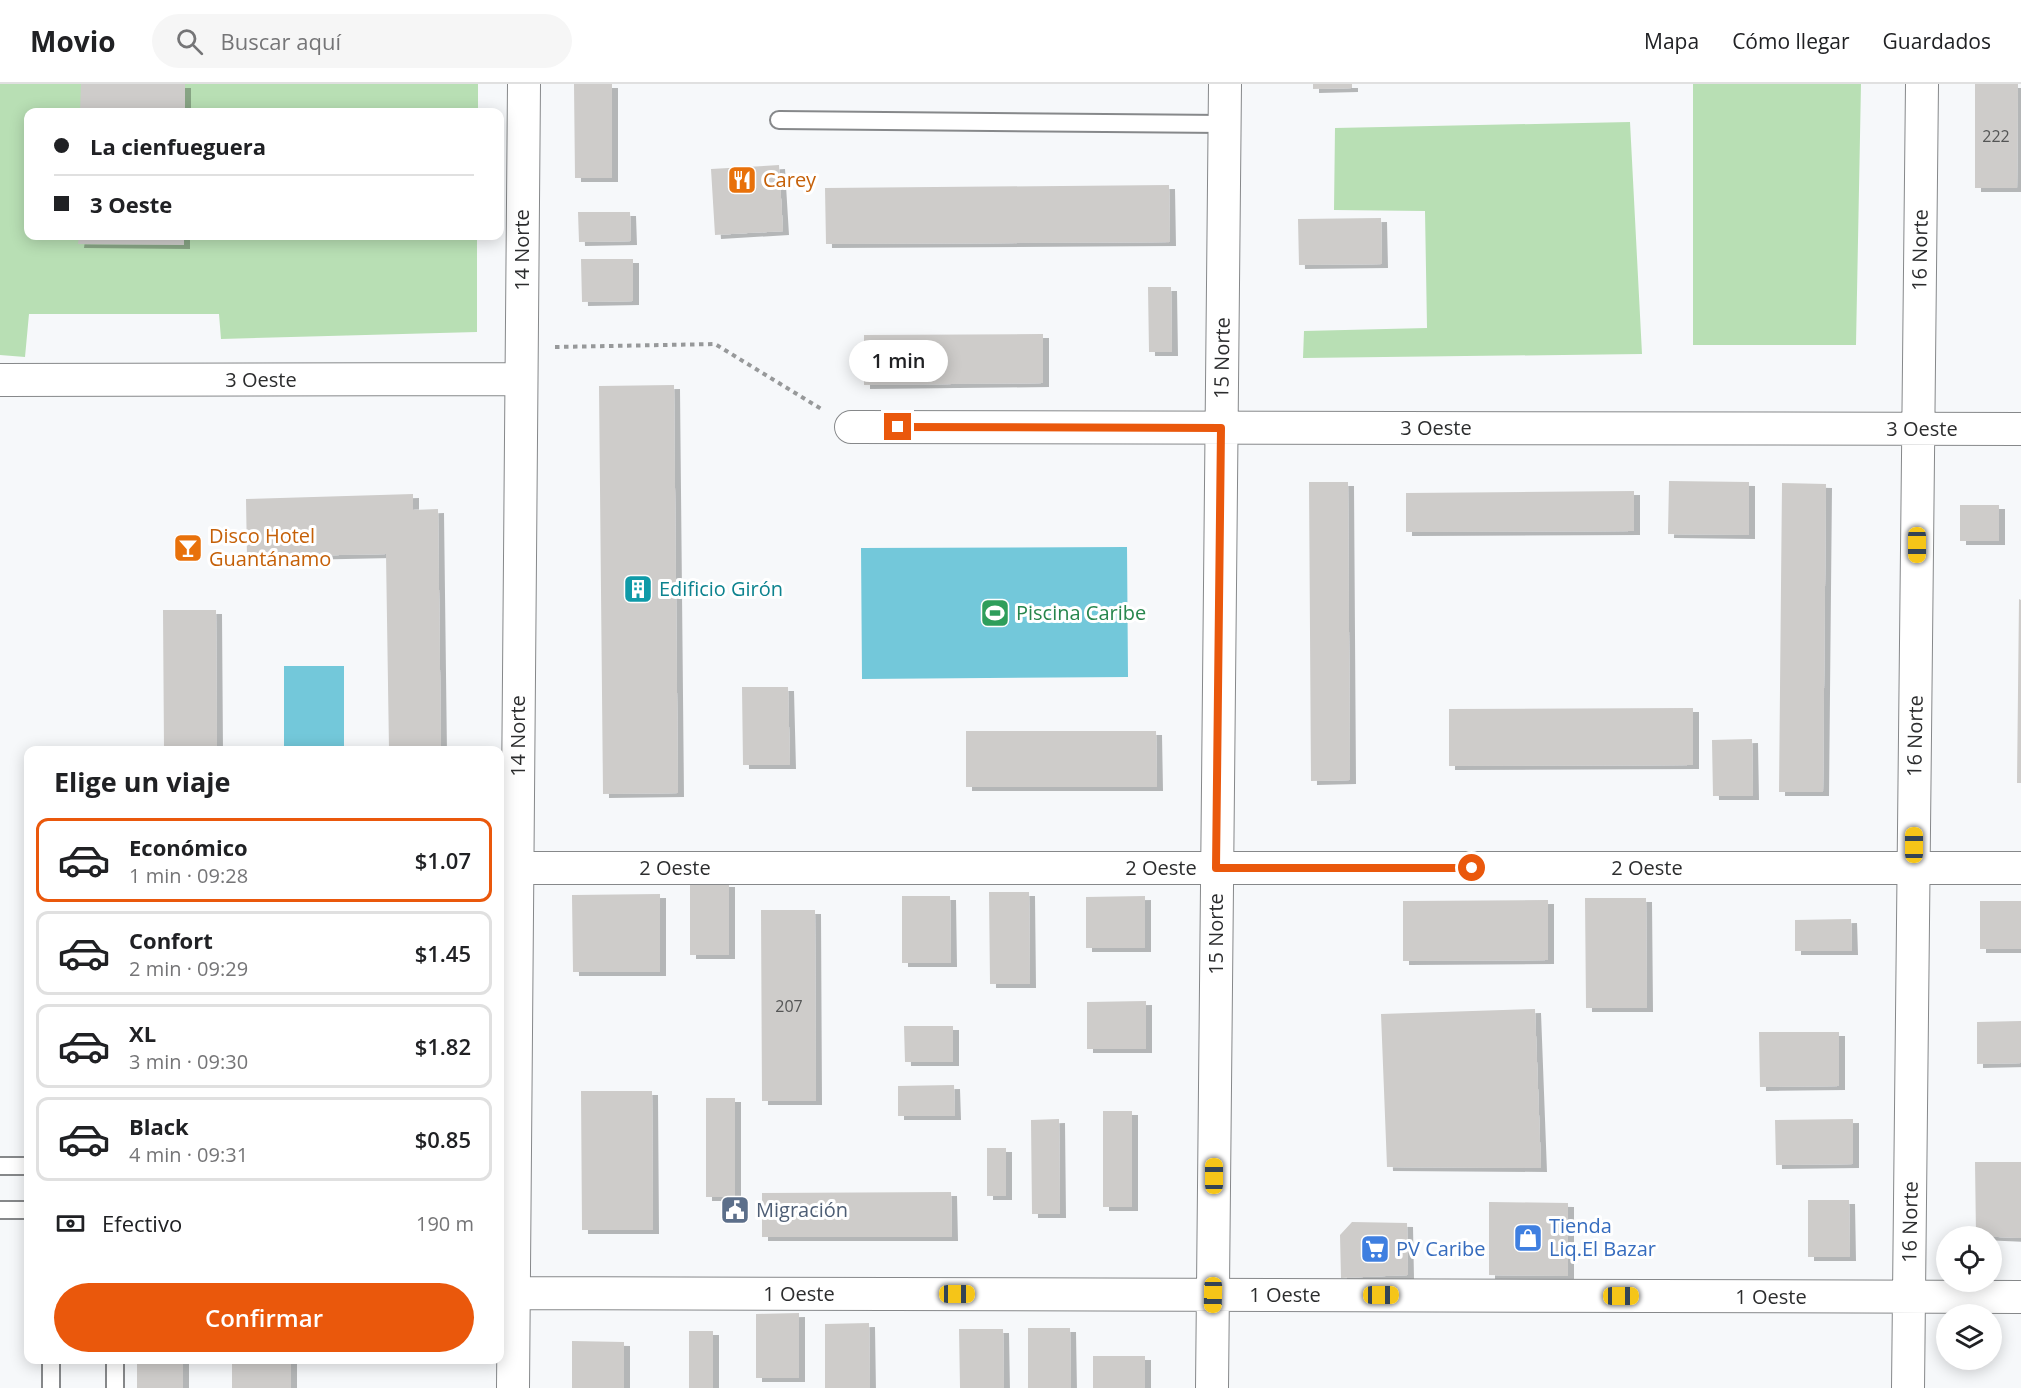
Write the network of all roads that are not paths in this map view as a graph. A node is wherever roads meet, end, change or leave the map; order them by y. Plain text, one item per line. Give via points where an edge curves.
1 (524, 84) edge
2 (1225, 84) edge
3 (1922, 84) edge
4 (779, 120) dead end
5 (1224, 124) junction
6 (521, 379) junction
7 (0, 380) edge
8 (851, 427) road end
9 (1221, 428) junction
10 (1918, 429) junction
11 (2021, 429) edge
12 (517, 868) junction
13 (1216, 868) junction
14 (1914, 868) junction
15 (2021, 868) edge
16 (0, 1166) edge
17 (24, 1166) edge
18 (0, 1210) edge
19 (24, 1210) edge
20 (514, 1293) junction
21 (1213, 1295) junction
22 (1909, 1297) junction
23 (2021, 1298) edge
24 (51, 1364) edge
25 (115, 1364) edge
26 (51, 1388) edge
27 (115, 1388) edge
28 (513, 1388) edge
29 (1212, 1388) edge
30 (1908, 1388) edge

1 - 6 street, 14 Norte
2 - 5 street, 15 Norte
3 - 10 street, 16 Norte
4 - 5 lane
5 - 9 street, 15 Norte
6 - 7 street, 3 Oeste
6 - 12 street, 14 Norte
8 - 9 street, 3 Oeste
9 - 10 street, 3 Oeste
9 - 13 street, 15 Norte
10 - 11 street, 3 Oeste
10 - 14 street, 16 Norte
12 - 13 street, 2 Oeste
12 - 20 street, 14 Norte
13 - 14 street, 2 Oeste
13 - 21 street, 15 Norte
14 - 15 street, 2 Oeste
14 - 22 street, 16 Norte
16 - 17 lane
18 - 19 lane
20 - 21 street, 1 Oeste
20 - 28 street, 14 Norte
21 - 22 street, 1 Oeste
21 - 29 street, 15 Norte
22 - 23 street, 1 Oeste
22 - 30 street, 16 Norte
24 - 26 lane
25 - 27 lane

